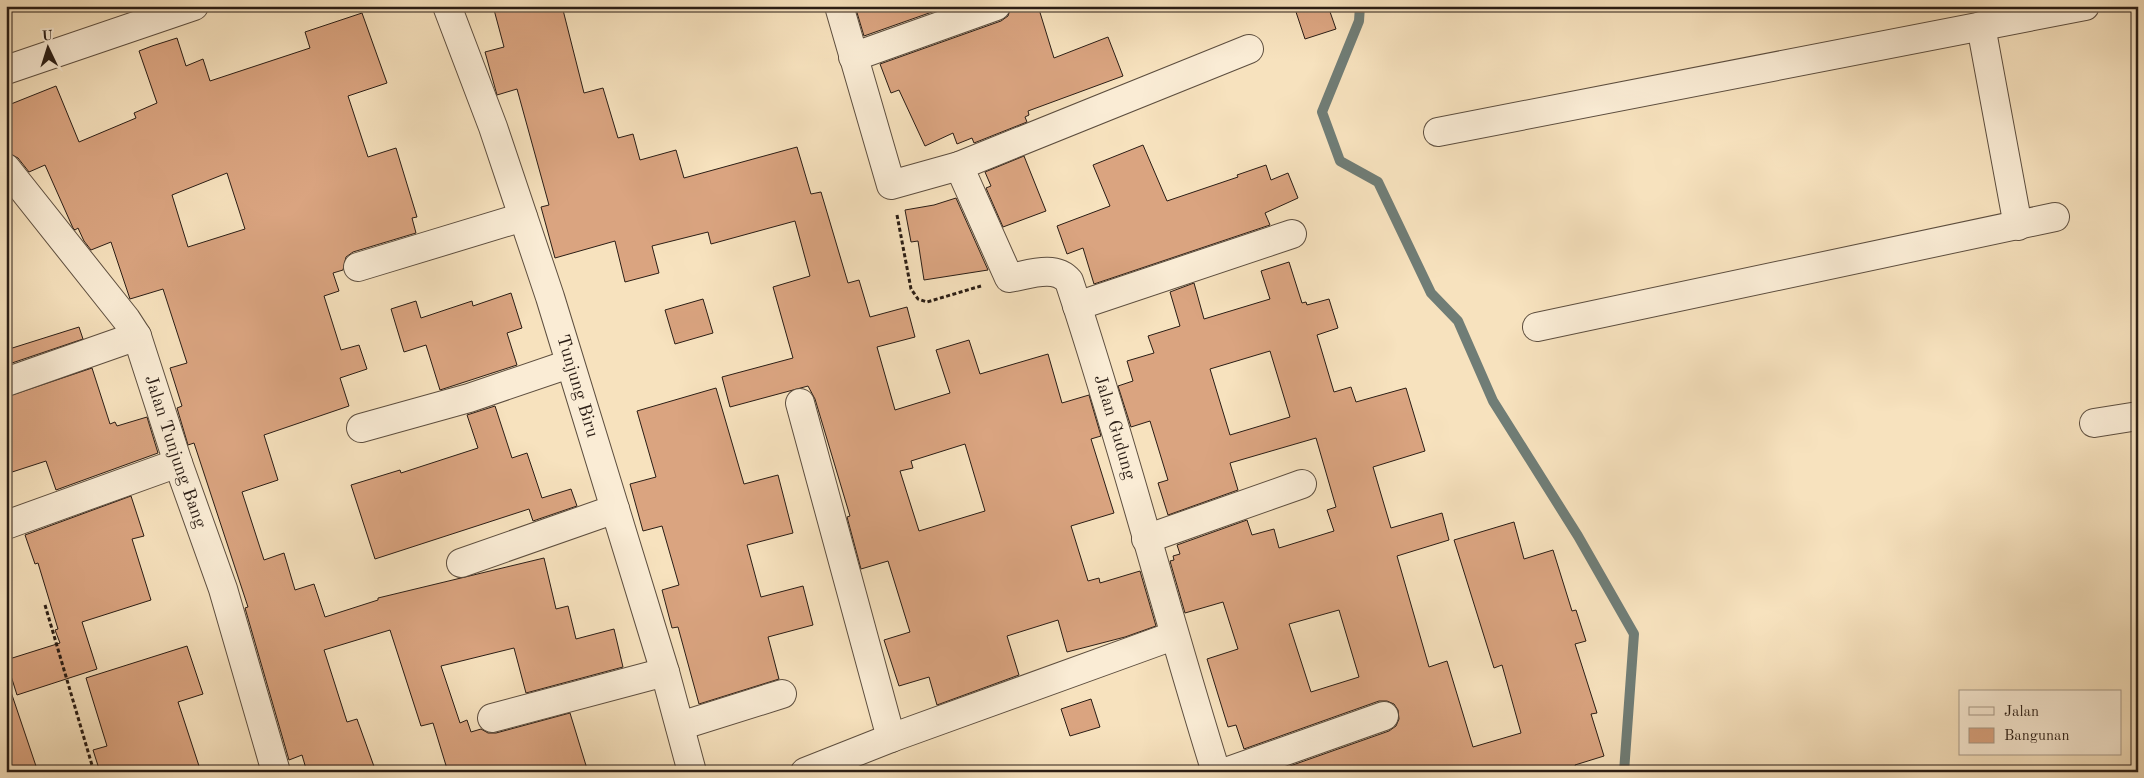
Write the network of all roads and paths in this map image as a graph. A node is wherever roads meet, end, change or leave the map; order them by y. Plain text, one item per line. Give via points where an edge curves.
1 (194, 6) edge
2 (447, 6) edge
3 (839, 6) edge
4 (996, 6) edge
5 (2084, 6) edge
6 (2032, 11) edge
7 (1981, 26) junction
8 (1249, 49) dead end
9 (854, 57) junction
10 (6, 70) edge
11 (1438, 132) dead end
12 (959, 166) junction
13 (6, 168) edge
14 (890, 185) junction
15 (523, 217) junction
16 (2055, 217) dead end
17 (2018, 226) junction
18 (1292, 234) dead end
19 (358, 268) dead end
20 (1010, 278) junction
21 (1077, 306) junction
22 (1537, 327) dead end
23 (137, 336) junction
24 (569, 364) junction
25 (6, 382) edge
26 (800, 403) dead end
27 (2138, 416) edge
28 (2094, 423) dead end
29 (360, 428) dead end
30 (178, 462) junction
31 (1302, 484) dead end
32 (615, 509) junction
33 (6, 525) edge
34 (1146, 539) junction
35 (461, 563) dead end
36 (45, 605) dead end
37 (1174, 636) junction
38 (665, 672) junction
39 (782, 694) dead end
40 (1384, 716) dead end
41 (492, 718) dead end
42 (680, 726) junction
43 (891, 738) junction
44 (94, 772) edge
45 (276, 772) edge
46 (692, 772) edge
47 (805, 772) edge
48 (1216, 772) edge
49 (1226, 772) edge

1 - 10 street
2 - 15 street, Tunjung Biru
3 - 9 street
4 - 9 street
5 - 6 street
6 - 7 street
7 - 11 street
7 - 17 street
8 - 12 street
9 - 14 street
12 - 14 street
12 - 20 street
13 - 23 street, Jalan Tunjung Bang via 116,305
14 - 20 path via 911,289 918,299 927,302
15 - 19 street
15 - 24 street, Tunjung Biru
16 - 17 street
17 - 22 street
18 - 21 street
20 - 21 street, Jalan Gudung via 1058,272 1069,281
21 - 34 street, Jalan Gudung
23 - 25 street
23 - 30 street, Jalan Tunjung Bang
24 - 29 street via 469,398
24 - 32 street, Tunjung Biru
26 - 43 street
27 - 28 street
30 - 33 street
30 - 45 street, Jalan Tunjung Bang via 223,589
31 - 34 street
32 - 35 street
32 - 38 street, Tunjung Biru
34 - 37 street, Jalan Gudung
36 - 44 path
37 - 43 street
37 - 48 street, Jalan Gudung
38 - 41 street
38 - 42 street, Tunjung Biru
39 - 42 street
40 - 49 street
42 - 46 street, Tunjung Biru
43 - 47 street

